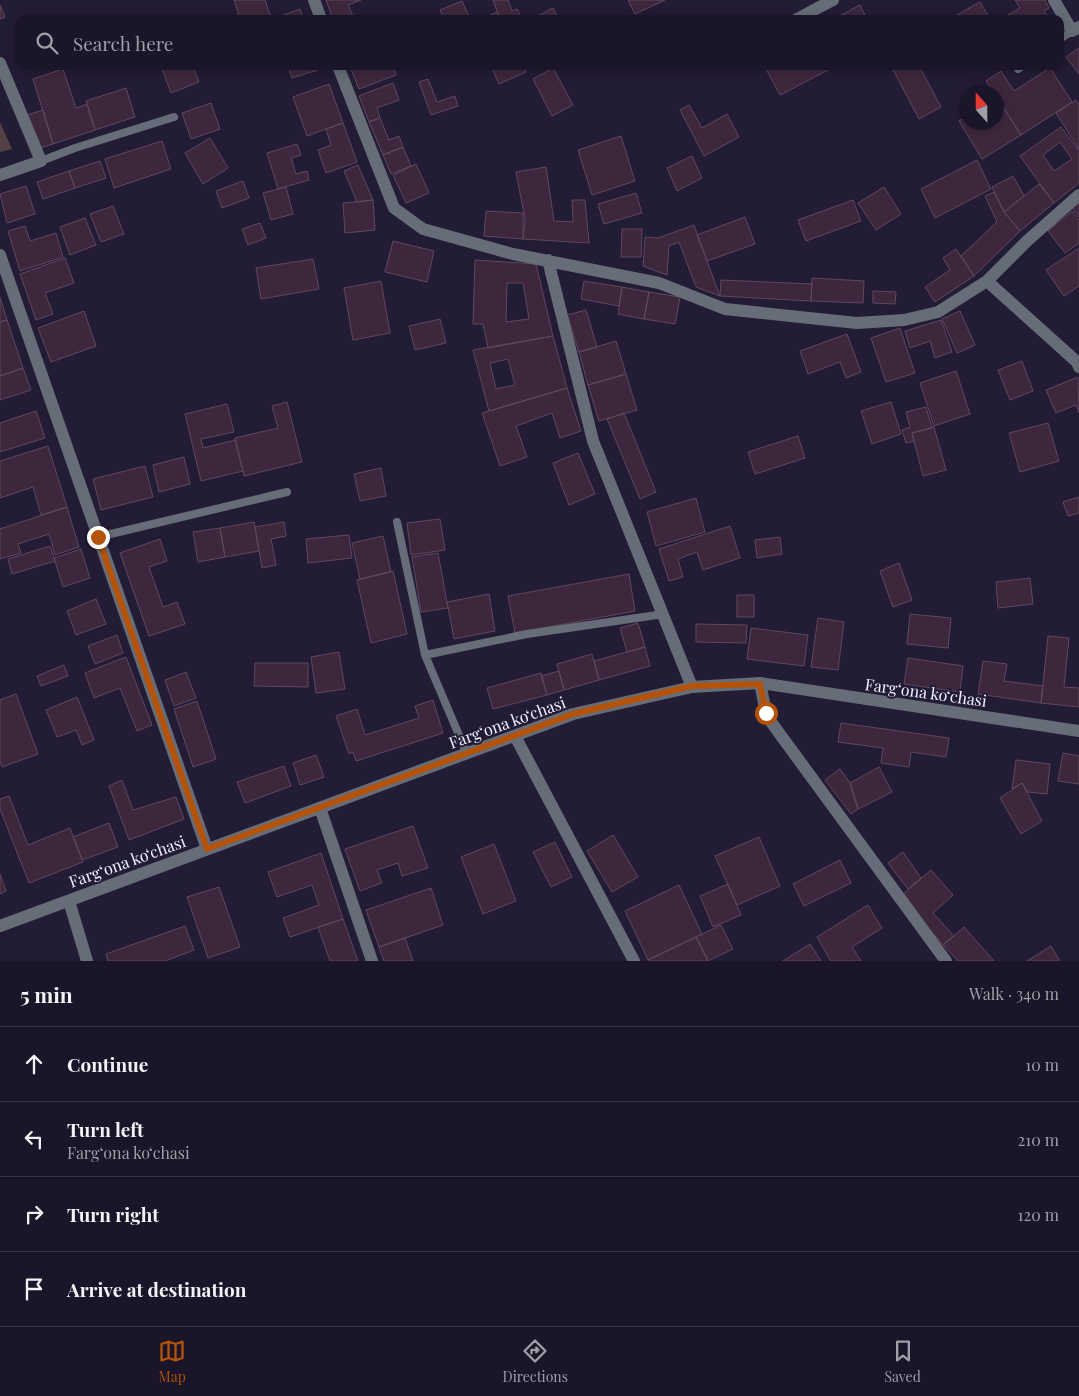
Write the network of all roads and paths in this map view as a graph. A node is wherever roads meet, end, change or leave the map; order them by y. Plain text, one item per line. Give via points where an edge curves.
1 (314, 0) edge
2 (833, 0) edge
3 (1054, 0) edge
4 (320, 15) edge
5 (805, 15) edge
6 (1075, 29) edge
7 (1064, 36) edge
8 (0, 63) edge
9 (340, 70) edge
10 (174, 117) dead end
11 (41, 161) junction
12 (0, 175) edge
13 (1079, 195) edge
14 (0, 256) edge
15 (548, 260) junction
16 (987, 281) junction
17 (1079, 367) edge
18 (286, 492) dead end
19 (397, 522) dead end
20 (98, 537) junction
21 (664, 614) junction
22 (425, 655) junction
23 (760, 684) junction
24 (692, 686) junction
25 (1079, 731) edge
26 (515, 736) junction
27 (467, 754) junction
28 (320, 808) junction
29 (207, 849) junction
30 (68, 901) junction
31 (0, 926) edge
32 (87, 961) edge
33 (372, 961) edge
34 (634, 961) edge
35 (946, 961) edge

1 - 4 street
2 - 5 street
3 - 6 street
6 - 7 lane
8 - 11 street
9 - 15 street via 394,208 423,229 513,254
10 - 11 lane
11 - 12 street
13 - 16 street
14 - 20 street
15 - 16 street via 659,282 725,309 856,323 904,320 938,312
15 - 21 street via 593,441
16 - 17 street
18 - 20 lane
19 - 22 lane
20 - 29 street
21 - 22 lane via 528,634
21 - 24 street
22 - 27 lane
23 - 24 street, Fargʻona koʻchasi
23 - 25 street, Fargʻona koʻchasi
23 - 35 street via 771,722
24 - 26 street, Fargʻona koʻchasi via 573,714
26 - 27 street, Fargʻona koʻchasi
26 - 34 street
27 - 28 street, Fargʻona koʻchasi
28 - 29 street, Fargʻona koʻchasi
28 - 33 street
29 - 30 street, Fargʻona koʻchasi
30 - 31 street, Fargʻona koʻchasi
30 - 32 street

